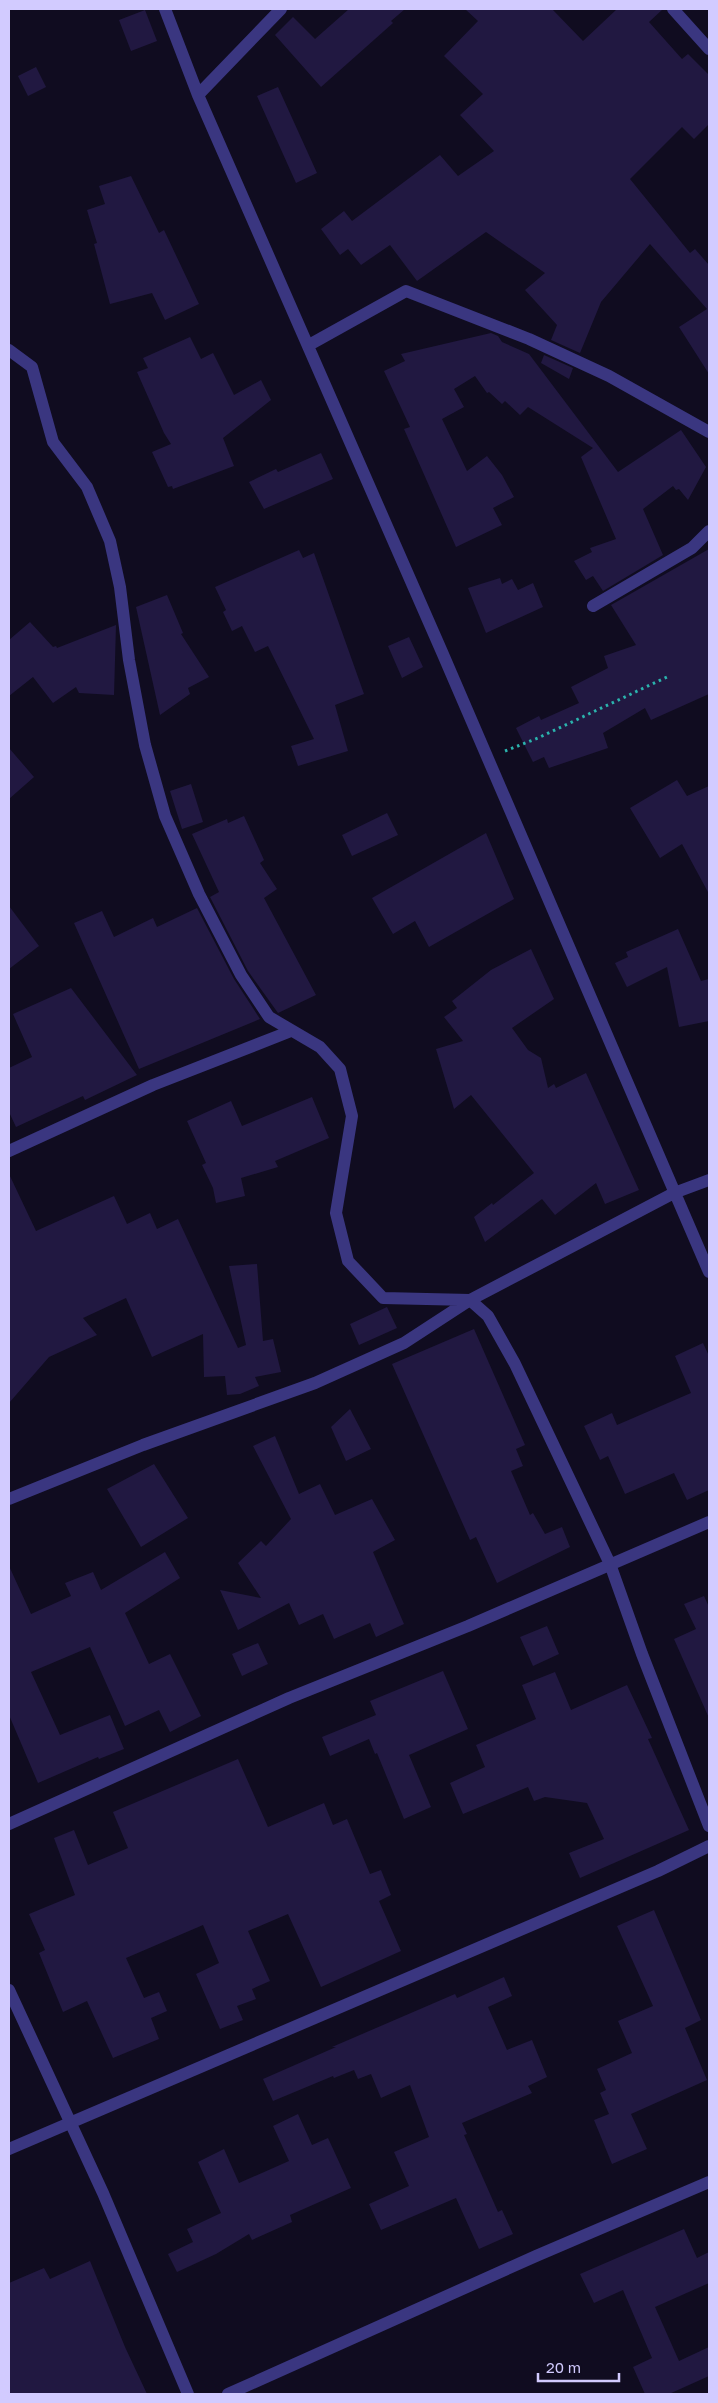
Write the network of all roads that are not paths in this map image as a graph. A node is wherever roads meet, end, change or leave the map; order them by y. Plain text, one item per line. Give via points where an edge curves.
1 (165, 9) edge
2 (281, 9) edge
3 (672, 9) edge
4 (709, 49) edge
5 (198, 95) junction
6 (309, 345) junction
7 (9, 350) edge
8 (709, 432) edge
9 (709, 531) edge
10 (593, 606) dead end
11 (291, 1032) junction
12 (9, 1151) edge
13 (709, 1180) edge
14 (674, 1193) junction
15 (709, 1272) edge
16 (470, 1300) junction
17 (9, 1499) edge
18 (709, 1522) edge
19 (610, 1564) junction
20 (9, 1824) edge
21 (709, 1826) edge
22 (709, 1846) edge
23 (9, 1990) edge
24 (71, 2124) junction
25 (9, 2149) edge
26 (709, 2182) edge
27 (188, 2394) edge
28 (228, 2394) edge

1 - 5 street
2 - 5 street
3 - 4 street
5 - 6 street
6 - 8 street via 406,291 608,376
6 - 14 street
7 - 11 street via 32,367 53,442 87,486 110,541 145,745 165,816 199,894 241,975 269,1017
9 - 10 street via 692,548
11 - 12 street via 153,1085
11 - 16 street via 320,1047 340,1069 352,1116 336,1213 348,1261 383,1298
13 - 14 street
14 - 15 street
14 - 16 street
16 - 17 street via 404,1342 315,1383 143,1445
16 - 19 street via 488,1316 515,1364
18 - 19 street
19 - 20 street via 468,1626 289,1698
19 - 21 street
22 - 24 street via 649,1875
23 - 24 street
24 - 25 street
24 - 27 street
26 - 28 street

